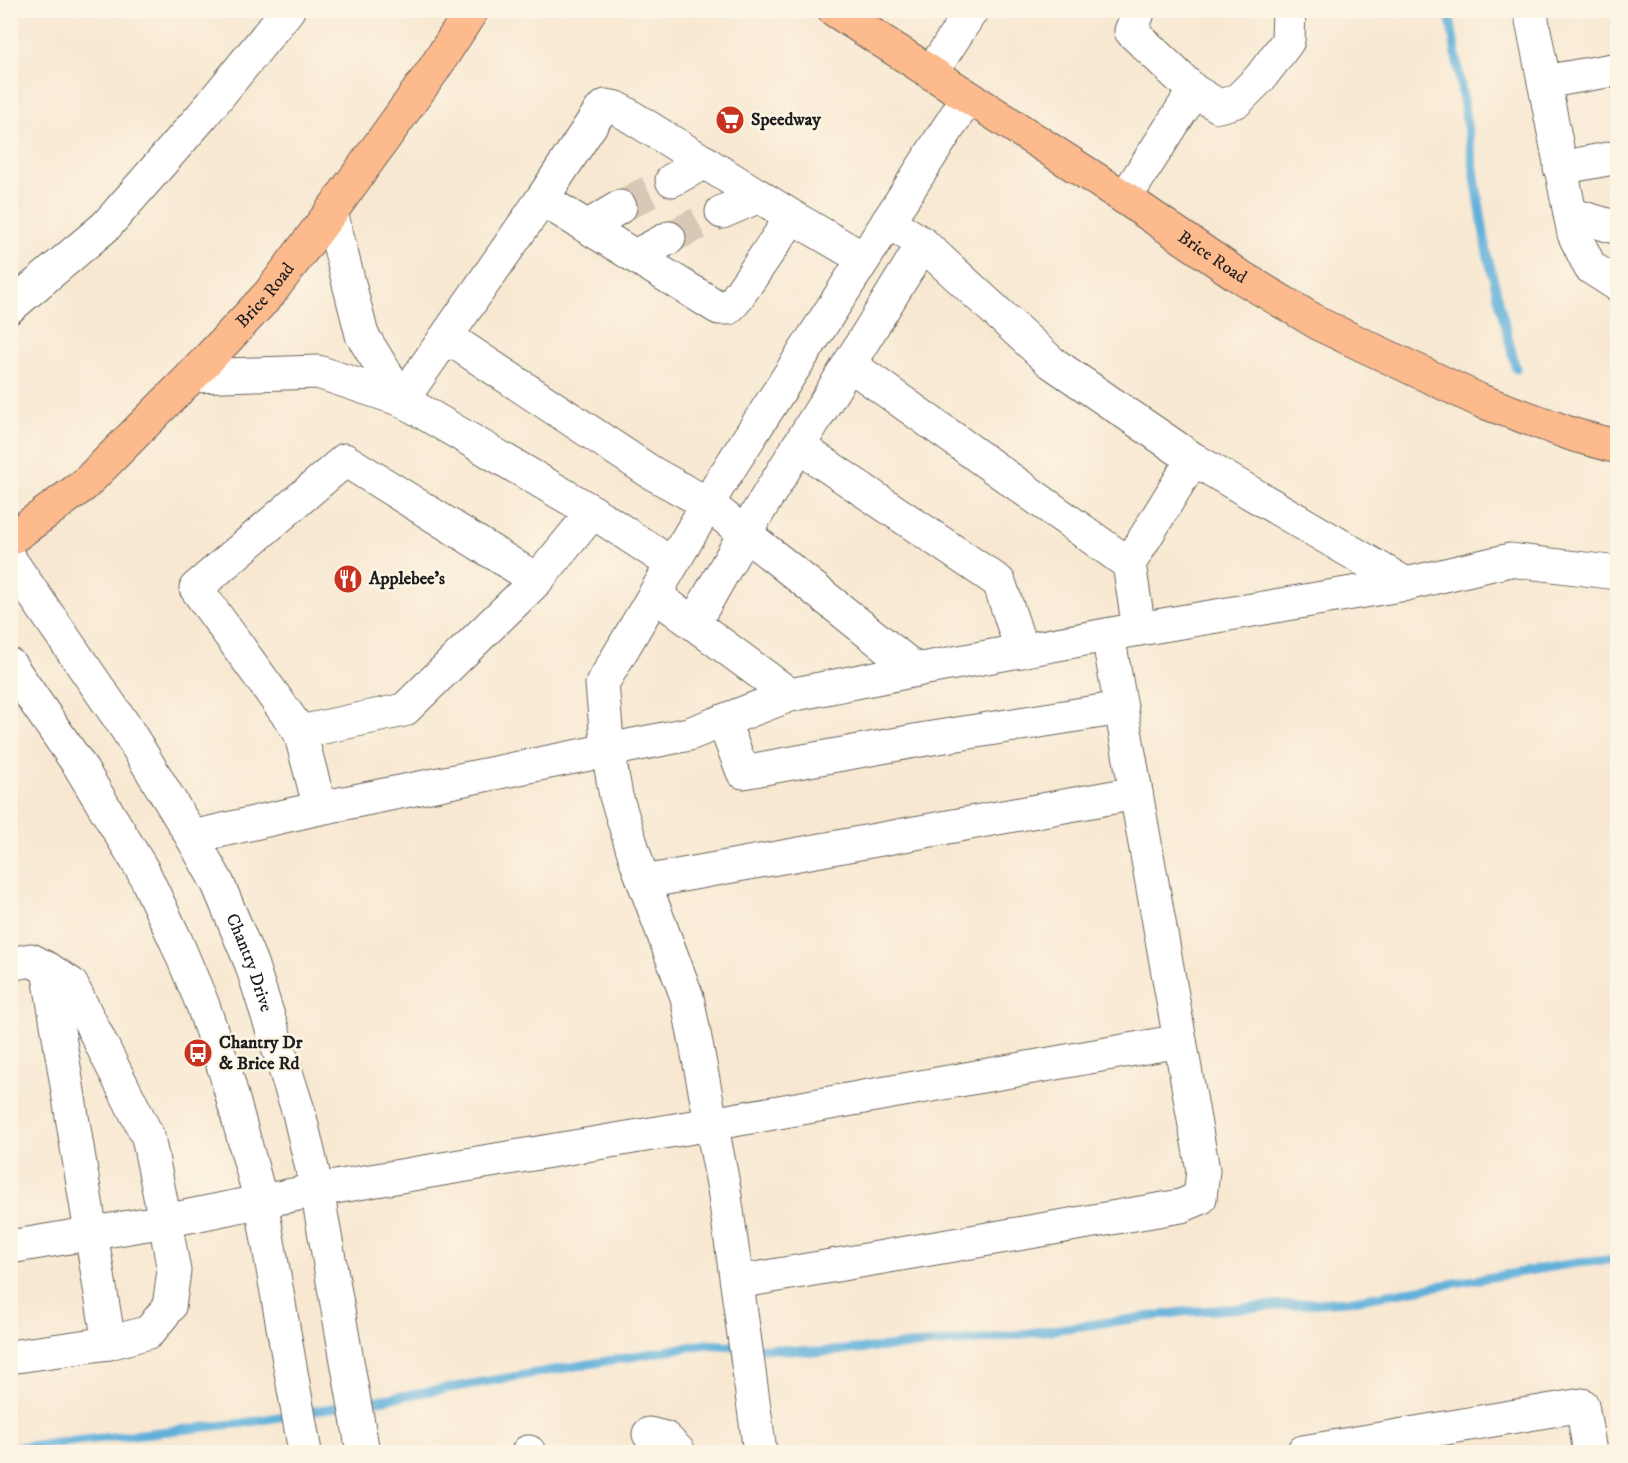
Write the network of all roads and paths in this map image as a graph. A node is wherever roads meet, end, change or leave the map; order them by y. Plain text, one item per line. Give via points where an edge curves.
1 (288, 10) edge
2 (472, 10) edge
3 (834, 10) edge
4 (972, 10) edge
5 (1139, 10) edge
6 (1290, 10) edge
7 (1530, 10) edge
8 (1617, 69) edge
9 (931, 73) junction
10 (1544, 82) junction
11 (1194, 91) junction
12 (968, 97) junction
13 (1617, 157) edge
14 (705, 162) junction
15 (1560, 168) junction
16 (672, 180) tunnel mouth
17 (759, 196) junction
18 (1125, 198) junction
19 (542, 199) junction
20 (620, 207) tunnel mouth
21 (331, 212) junction
22 (722, 212) tunnel mouth
23 (1570, 214) junction
24 (792, 217) junction
25 (888, 221) junction
26 (587, 227) junction
27 (1617, 228) edge
28 (669, 238) tunnel mouth
29 (923, 244) junction
30 (635, 256) junction
31 (864, 259) junction
32 (1617, 285) edge
33 (10, 307) edge
34 (447, 337) junction
35 (849, 364) junction
36 (192, 376) junction
37 (402, 400) junction
38 (798, 446) junction
39 (1617, 447) edge
40 (1193, 459) junction
41 (708, 504) junction
42 (593, 512) junction
43 (745, 533) junction
44 (10, 538) edge
45 (10, 560) edge
46 (672, 564) junction
47 (1129, 564) junction
48 (1617, 573) edge
49 (537, 580) junction
50 (1406, 584) junction
51 (655, 595) junction
52 (694, 623) junction
53 (1124, 632) junction
54 (1023, 651) junction
55 (10, 665) edge
56 (916, 670) junction
57 (790, 695) junction
58 (1121, 708) junction
59 (723, 721) junction
60 (300, 732) junction
61 (608, 751) junction
62 (1136, 793) junction
63 (320, 808) junction
64 (192, 837) junction
65 (644, 882) junction
66 (10, 964) edge
67 (48, 969) junction
68 (1180, 1041) junction
69 (711, 1124) junction
70 (317, 1190) junction
71 (261, 1201) junction
72 (165, 1221) junction
73 (91, 1234) junction
74 (10, 1247) edge
75 (737, 1282) junction
76 (109, 1343) junction
77 (10, 1356) edge
78 (649, 1434) dead end
79 (362, 1448) edge
80 (305, 1452) edge
81 (679, 1452) edge
82 (760, 1452) edge
83 (1303, 1452) edge
84 (1590, 1452) edge

1 - 33 street via 106,226
2 - 21 main road, Brice Road
3 - 9 main road, Brice Road
4 - 9 street
5 - 11 street via 1131,31
6 - 11 street via 1288,41 1237,101 1220,106
7 - 10 street
8 - 10 street
9 - 12 main road, Brice Road
10 - 15 street
11 - 18 street
12 - 18 main road, Brice Road
12 - 25 street
13 - 15 street
14 - 16 street
14 - 17 street
14 - 19 street via 617,108 606,106
15 - 23 street
17 - 22 street
17 - 24 street
18 - 39 main road, Brice Road via 1236,274 1323,326 1481,400
19 - 26 street
19 - 34 street
20 - 26 street
21 - 36 main road, Brice Road via 268,294
21 - 37 street via 362,335
23 - 27 street
23 - 32 street via 1574,234 1590,267
24 - 30 street via 728,308 719,308
24 - 31 street
25 - 29 street
25 - 31 street
26 - 30 street
28 - 30 street
29 - 35 street
29 - 40 street via 1051,362
31 - 41 street
34 - 37 street
34 - 41 street via 652,472
35 - 38 street
35 - 47 street
36 - 37 street via 318,372
36 - 44 main road, Brice Road via 84,485
37 - 42 street
38 - 43 street
38 - 54 street via 999,582
40 - 47 street
40 - 50 street
41 - 43 street
41 - 46 street
42 - 46 street
42 - 49 street
43 - 52 street
43 - 56 street
45 - 64 street, Chantry Drive via 126,729
46 - 51 street
47 - 53 street
48 - 50 street via 1510,560
49 - 60 street via 404,710
49 - 60 street via 345,460 196,588
50 - 53 street
51 - 52 street
51 - 61 street via 602,684
52 - 57 street
53 - 54 street
53 - 58 street
54 - 56 street
55 - 71 street via 79,765 143,871 202,1003
56 - 57 street
57 - 59 street
58 - 59 street via 743,772
58 - 62 street
59 - 61 street via 689,734
60 - 63 street
61 - 63 street
61 - 65 street via 616,796
62 - 65 street
62 - 68 street
63 - 64 street
64 - 70 street, Chantry Drive via 218,884 251,963 299,1113
65 - 69 street via 687,997
66 - 67 street via 31,960
67 - 72 street via 71,984 148,1137
67 - 73 street
68 - 69 street
68 - 75 street via 1203,1170 1200,1198 1181,1206
69 - 70 street
69 - 75 street
70 - 71 street
70 - 79 street, Chantry Drive
71 - 72 street
71 - 80 street
72 - 73 street
72 - 76 street via 174,1271 169,1307 149,1332
73 - 74 street
73 - 76 street
75 - 82 street
76 - 77 street
78 - 81 street via 665,1438
83 - 84 street via 1582,1405

